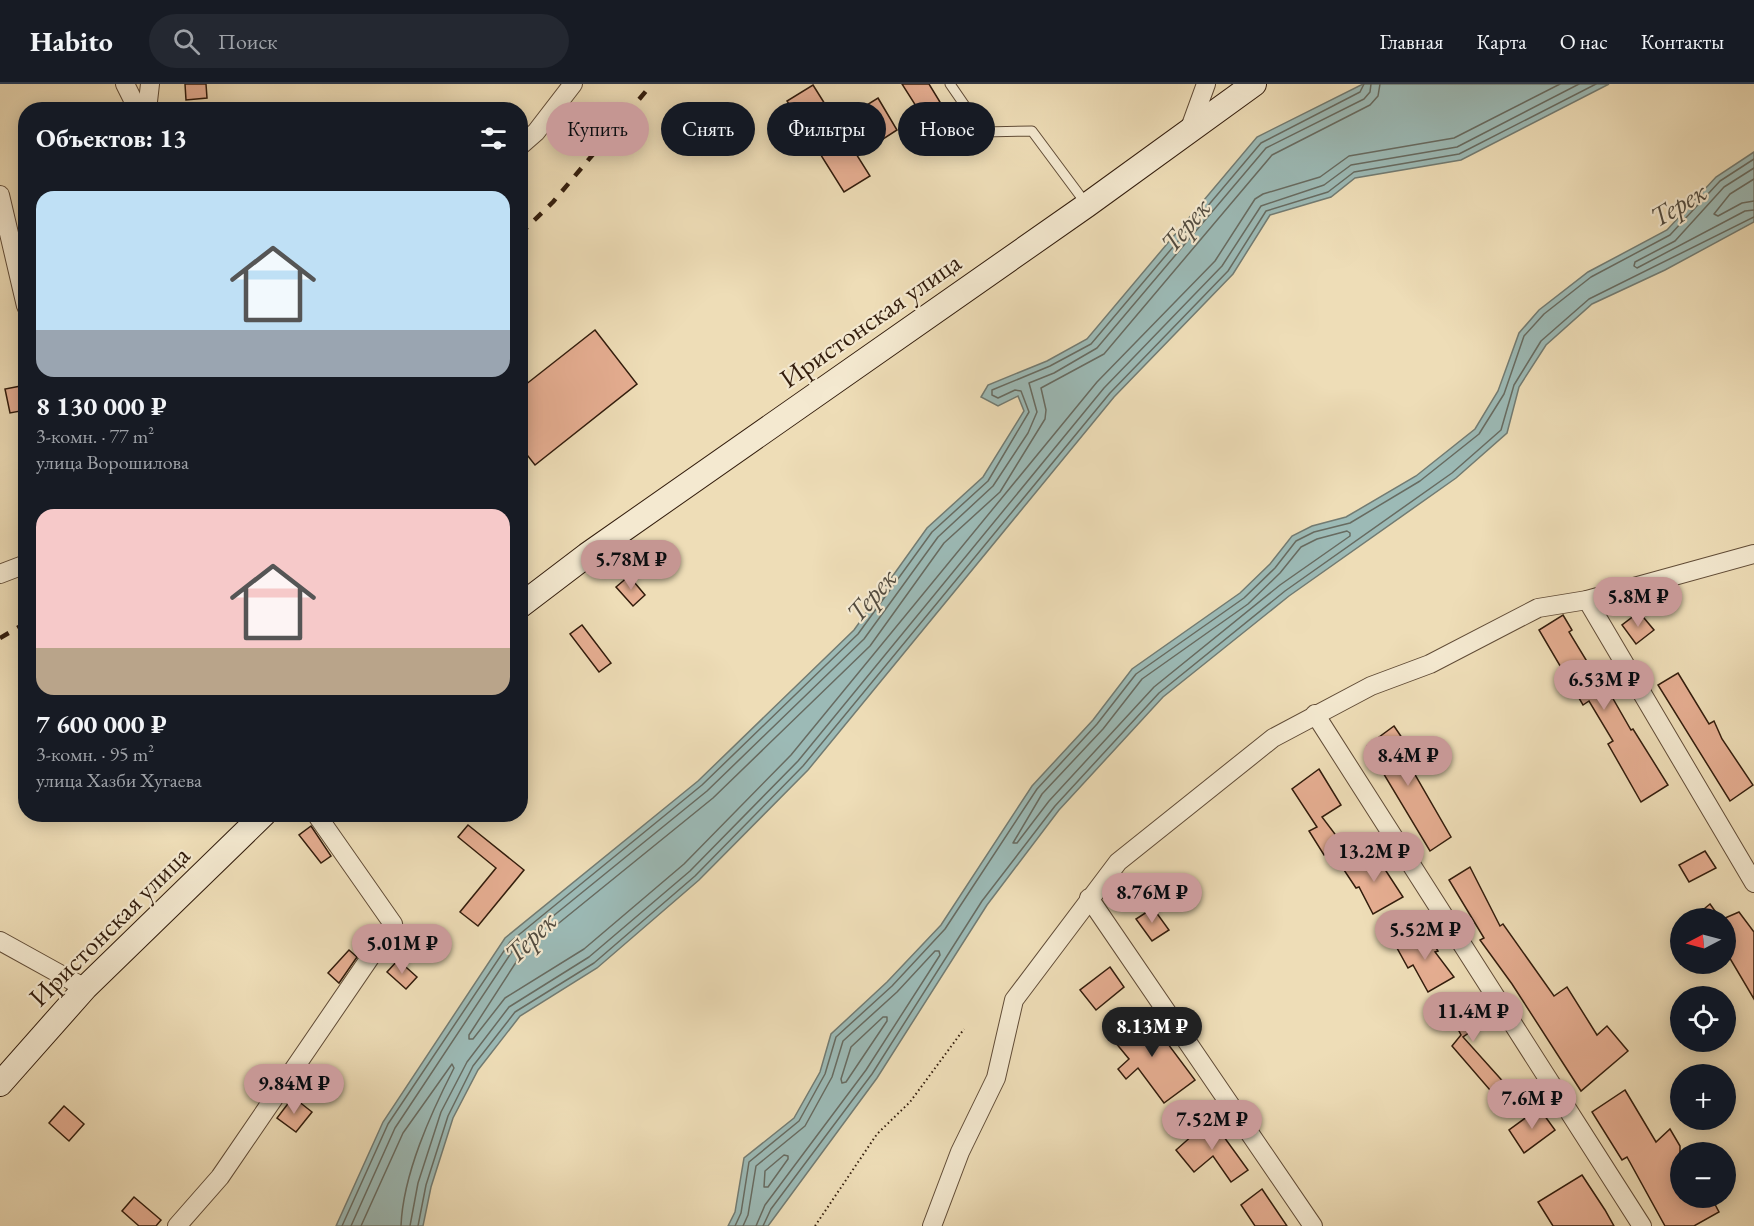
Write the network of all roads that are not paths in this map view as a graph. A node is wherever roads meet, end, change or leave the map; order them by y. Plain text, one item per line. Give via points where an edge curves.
1 (125, 84) edge
2 (150, 84) edge
3 (573, 84) edge
4 (950, 84) edge
5 (1206, 84) edge
6 (1254, 84) edge
7 (134, 102) edge
8 (148, 102) edge
9 (1190, 128) junction
10 (529, 133) edge
11 (0, 195) edge
12 (1087, 205) junction
13 (18, 272) edge
14 (1754, 554) edge
15 (18, 567) edge
16 (0, 574) edge
17 (528, 600) edge
18 (1587, 600) junction
19 (1315, 714) junction
20 (256, 822) edge
21 (322, 822) edge
22 (1754, 883) edge
23 (1089, 898) junction
24 (0, 941) edge
25 (85, 988) junction
26 (0, 1084) edge
27 (177, 1226) edge
28 (932, 1226) edge
29 (1313, 1226) edge
30 (1642, 1226) edge

1 - 7 street
2 - 8 street
3 - 10 street
4 - 12 lane via 983,132 1032,131
5 - 9 street
6 - 9 main road, Иристонская улица
9 - 12 main road, Иристонская улица
11 - 13 street
12 - 17 main road, Иристонская улица
14 - 18 street
15 - 16 street
18 - 19 street via 1538,608 1430,664 1371,686
18 - 22 street
19 - 23 street via 1273,738 1118,862
19 - 30 street
20 - 25 main road, Иристонская улица
21 - 27 street via 393,924 220,1177
23 - 28 street via 1014,1000 996,1077 960,1152
23 - 29 street
24 - 25 street
25 - 26 main road, Иристонская улица

